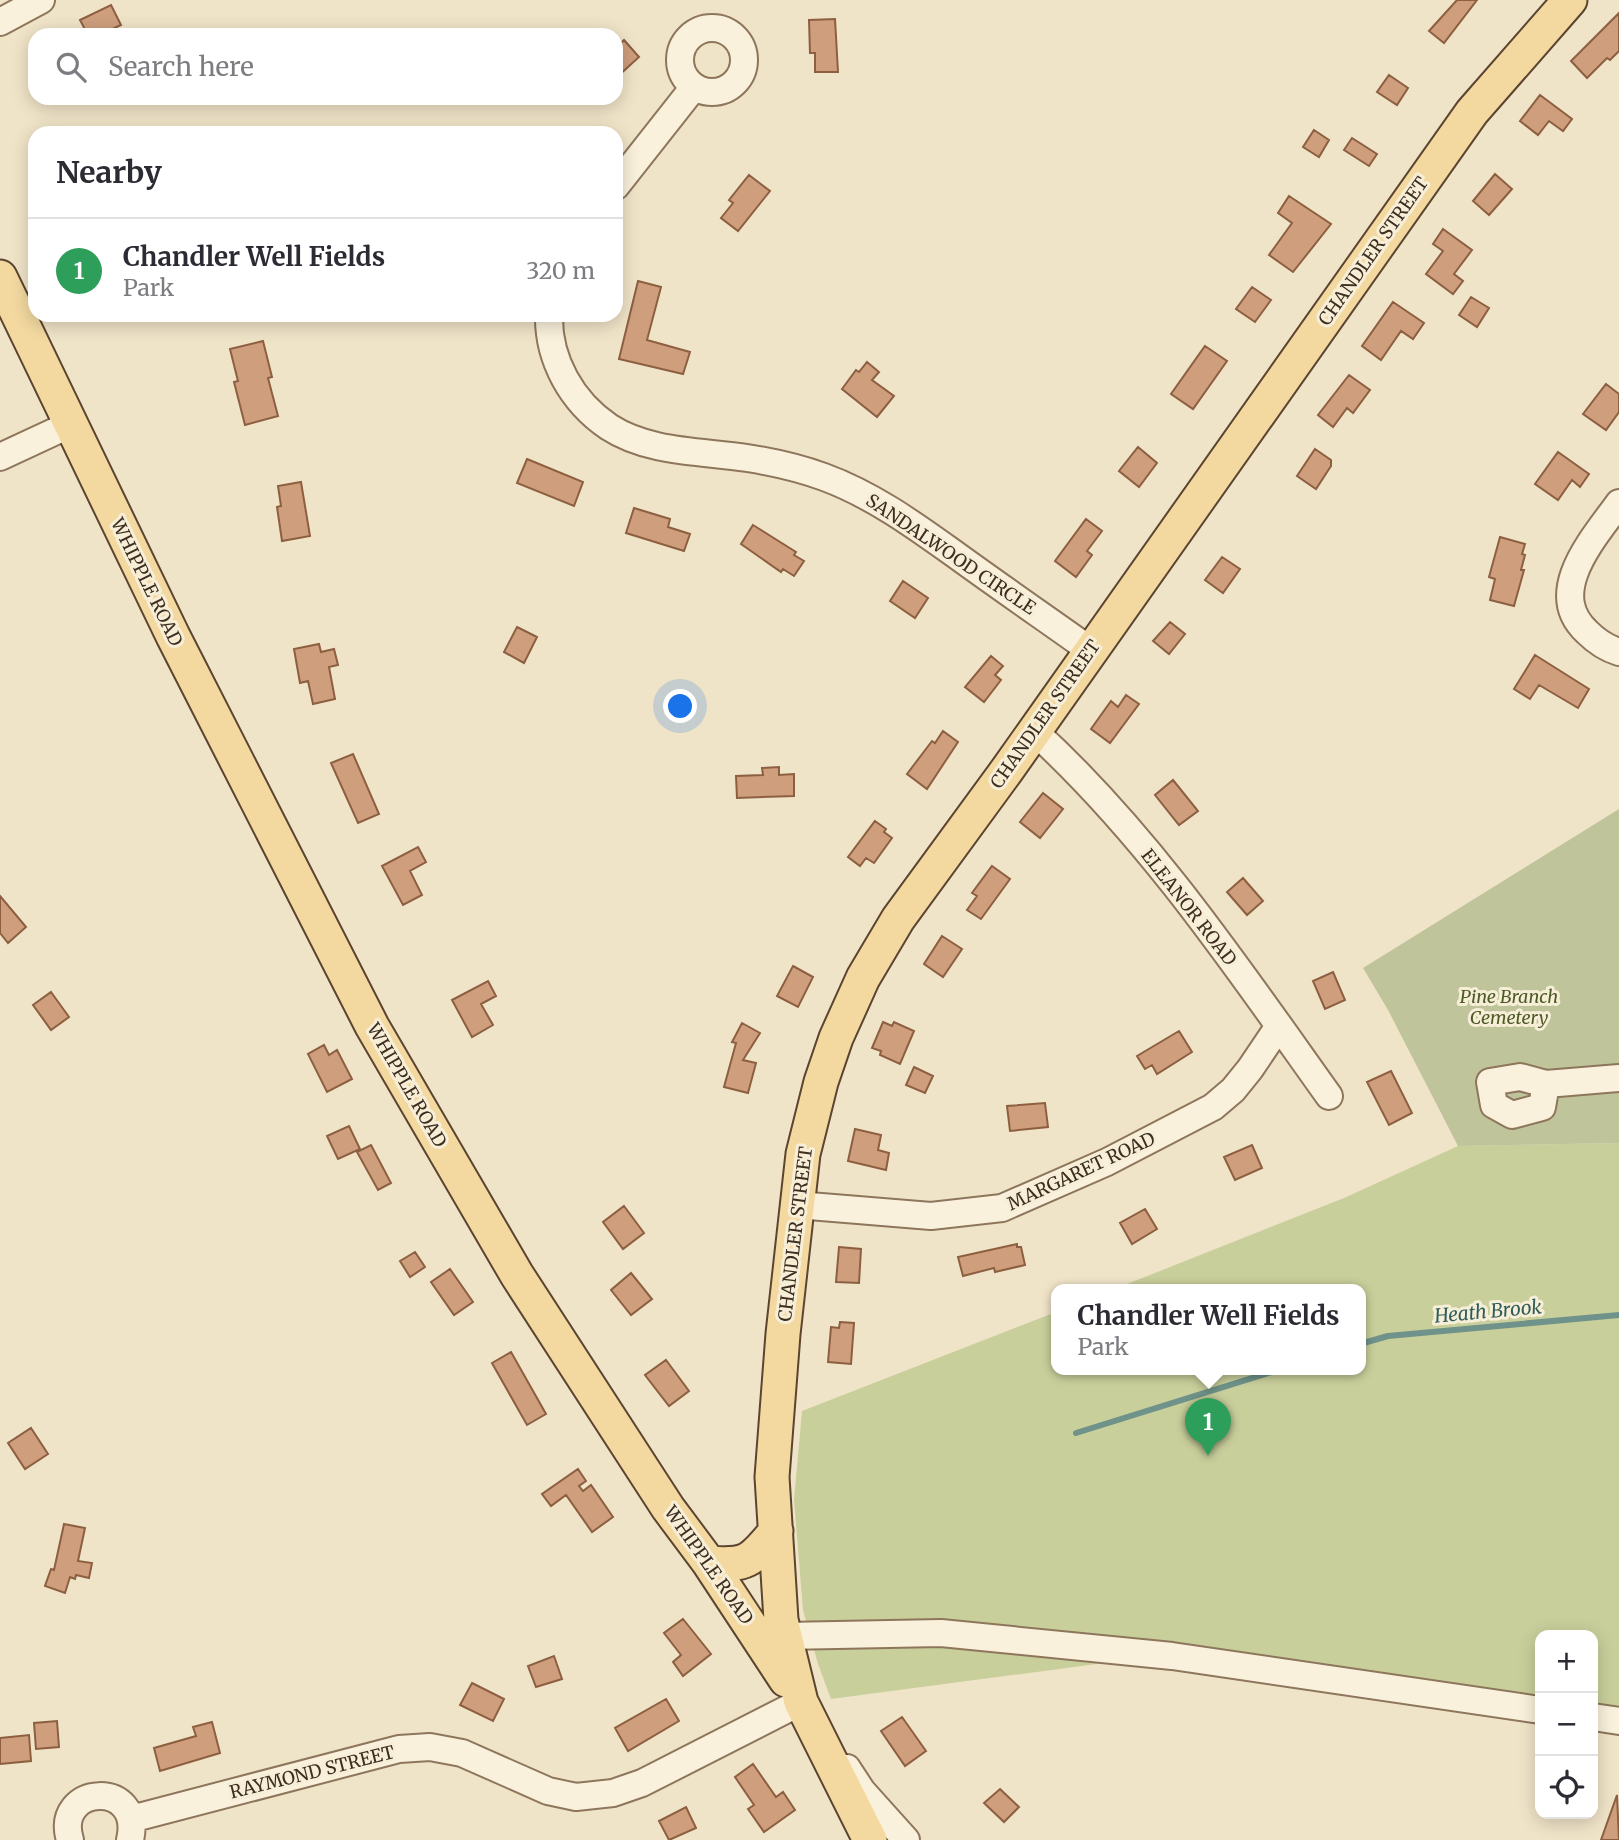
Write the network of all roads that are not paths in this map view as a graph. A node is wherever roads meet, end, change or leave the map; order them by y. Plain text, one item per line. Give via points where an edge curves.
1 (41, 0) edge
2 (1570, 0) edge
3 (0, 22) edge
4 (694, 87) dead end
5 (623, 177) edge
6 (0, 277) edge
7 (550, 322) edge
8 (71, 424) junction
9 (0, 457) edge
10 (1619, 503) edge
11 (1090, 650) junction
12 (1619, 652) edge
13 (1034, 731) junction
14 (1279, 1026) junction
15 (1619, 1078) edge
16 (1546, 1084) dead end
17 (1329, 1096) dead end
18 (797, 1205) junction
19 (776, 1531) junction
20 (709, 1563) junction
21 (784, 1636) junction
22 (801, 1702) junction
23 (1535, 1709) edge
24 (1598, 1718) edge
25 (1619, 1721) edge
26 (130, 1829) edge
27 (70, 1840) edge
28 (870, 1840) edge
29 (906, 1840) edge

1 - 3 street
2 - 11 main road, CHANDLER STREET via 1472,112
4 - 5 street
6 - 8 main road, WHIPPLE ROAD
7 - 11 street, SANDALWOOD CIRCLE via 551,342 565,378 582,403 609,427 665,448 793,467 850,488 898,514
8 - 9 street
8 - 20 main road, WHIPPLE ROAD via 173,636 372,1026 517,1275 668,1508
10 - 12 street via 1583,556 1569,594 1572,614 1583,629
11 - 13 main road, CHANDLER STREET
13 - 14 street, ELEANOR ROAD via 1107,803
13 - 18 main road, CHANDLER STREET via 898,919 863,978 821,1082 803,1154
14 - 17 street, ELEANOR ROAD
14 - 18 street, MARGARET ROAD via 1233,1090 1213,1107 1107,1162 1002,1208 931,1216
15 - 16 street
18 - 19 main road, CHANDLER STREET via 772,1477
19 - 20 main road via 755,1557 735,1565
19 - 21 main road, CHANDLER STREET
20 - 22 main road, WHIPPLE ROAD
21 - 22 main road, CHANDLER STREET
21 - 23 street via 941,1633 1131,1652
22 - 26 street, RAYMOND STREET via 642,1783 613,1793 576,1797 548,1791 462,1753 430,1747 399,1749
22 - 28 main road, CHANDLER STREET
22 - 29 street, WHIPPLE ROAD via 862,1790
24 - 25 street
26 - 27 street, RAYMOND STREET via 126,1809 119,1801 98,1795 71,1811

